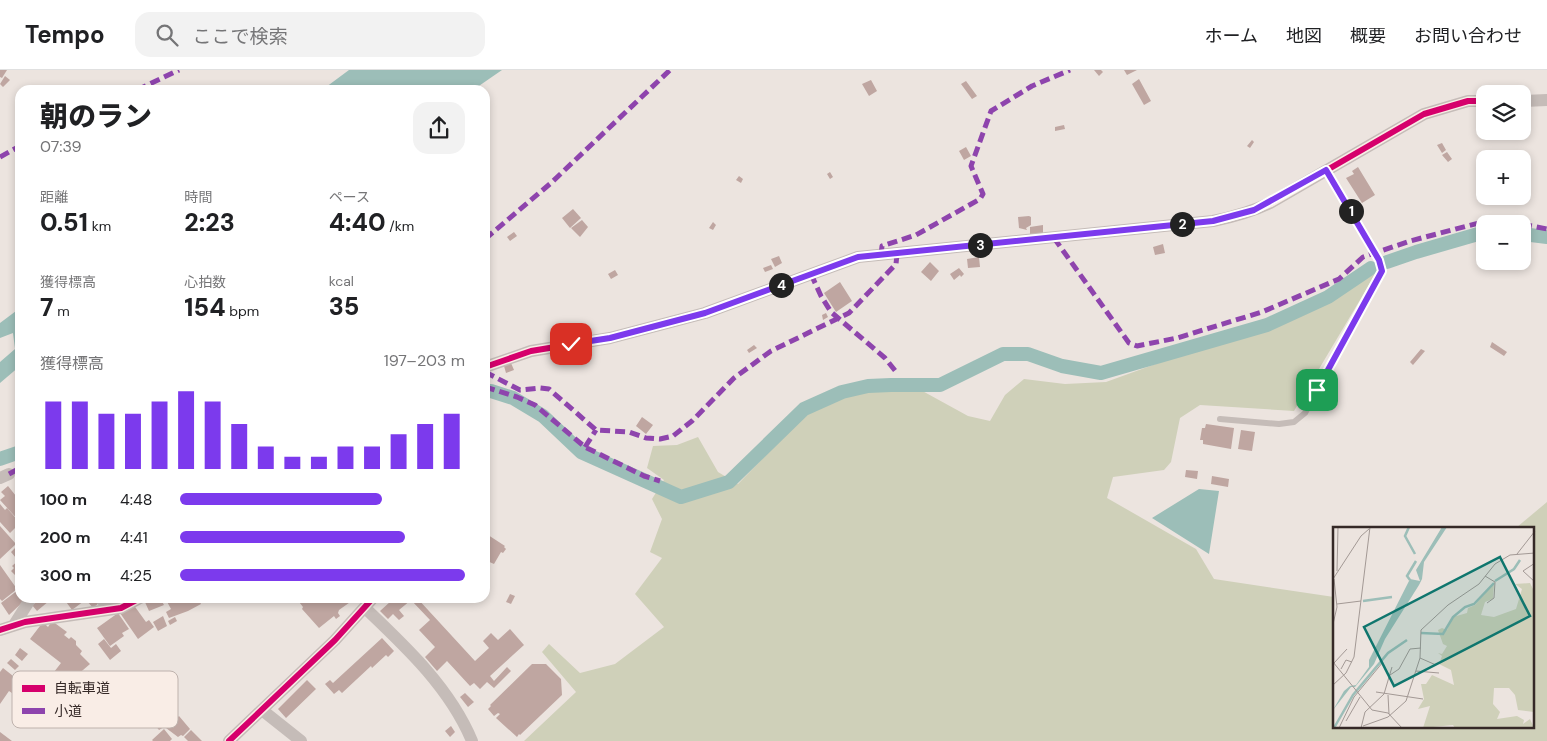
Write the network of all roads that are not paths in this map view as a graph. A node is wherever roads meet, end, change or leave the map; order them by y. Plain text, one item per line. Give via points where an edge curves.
1 (1547, 100) edge
2 (1476, 101) edge
3 (1531, 101) edge
4 (1326, 170) junction
5 (490, 365) edge
6 (1220, 419) dead end
7 (28, 603) edge
8 (105, 603) edge
9 (130, 603) edge
10 (369, 603) edge
11 (111, 609) junction
12 (14, 624) junction
13 (0, 630) edge
14 (262, 710) junction
15 (229, 741) edge
16 (301, 741) edge
17 (472, 741) edge

1 - 3 street
2 - 4 street via 1424,114
4 - 5 street via 1235,217 858,257 696,316 610,338 532,350
4 - 6 lane via 1379,260 1382,271 1304,413 1294,422 1279,424
7 - 12 street
8 - 11 street
9 - 11 street
10 - 14 street
10 - 17 street via 424,668 462,719
11 - 12 street
12 - 13 street
14 - 15 street
14 - 16 street

